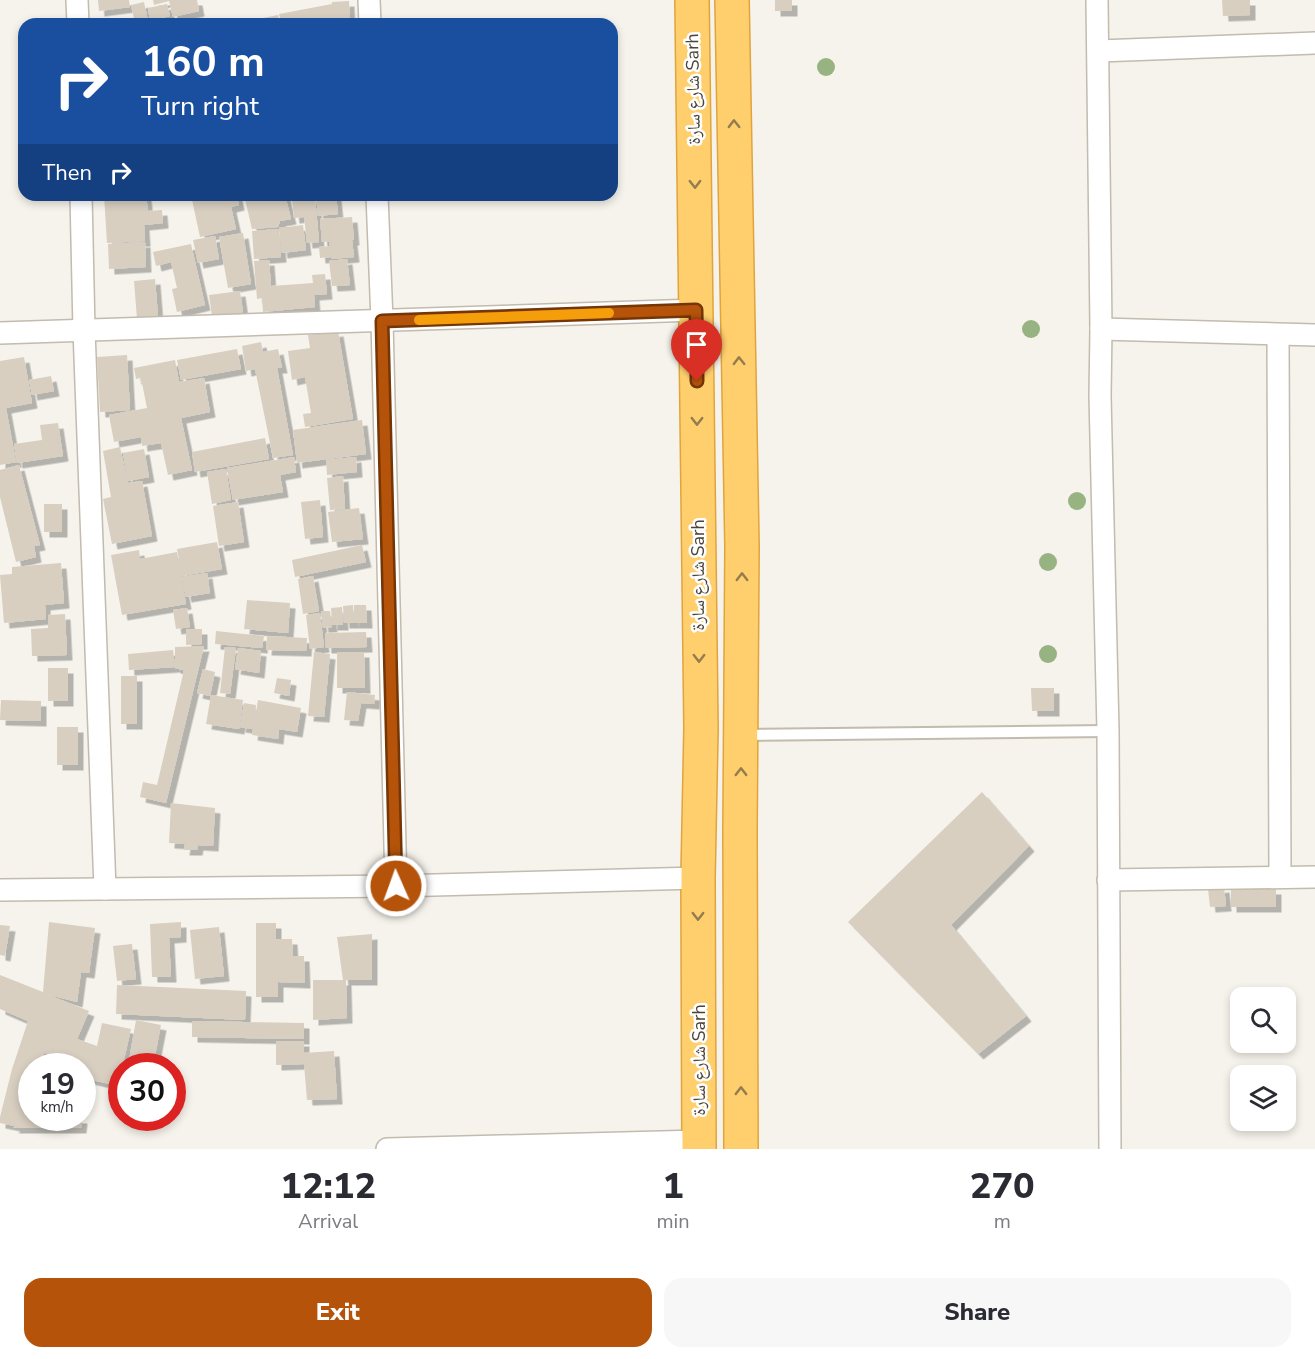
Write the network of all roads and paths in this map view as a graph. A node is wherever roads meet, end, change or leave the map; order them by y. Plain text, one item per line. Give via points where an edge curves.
1 (77, 0) edge
2 (369, 0) edge
3 (692, 0) edge
4 (732, 0) edge
5 (1097, 0) edge
6 (78, 18) edge
7 (370, 18) edge
8 (1315, 43) edge
9 (1099, 51) junction
10 (81, 201) edge
11 (377, 201) edge
12 (696, 310) junction
13 (382, 321) junction
14 (1101, 329) junction
15 (84, 330) junction
16 (0, 333) edge
17 (1278, 335) junction
18 (1315, 335) edge
19 (1108, 731) junction
20 (741, 735) junction
21 (1280, 877) junction
22 (1315, 877) edge
23 (698, 878) junction
24 (1108, 880) junction
25 (396, 886) junction
26 (105, 889) junction
27 (0, 890) edge
28 (699, 1145) edge
29 (387, 1149) edge
30 (741, 1149) edge
31 (1110, 1149) edge

1 - 6 street
2 - 7 street
3 -> 12 highway, شارع سارة Sarh
20 -> 4 highway via 742,546
5 - 9 street
8 - 9 street
9 - 14 street
10 - 15 street
11 - 13 street
12 - 13 street
12 -> 23 highway, شارع سارة Sarh via 701,728
13 - 15 street
13 - 25 street
14 - 17 street
14 - 19 street
15 - 16 street
15 - 26 street
17 - 18 street
17 - 21 street
19 - 20 lane
19 - 24 street
30 -> 20 highway
21 - 22 street
21 - 24 street
23 - 25 street
23 -> 28 highway, شارع سارة Sarh
24 - 31 street
25 - 26 street
26 - 27 street
28 - 29 street

